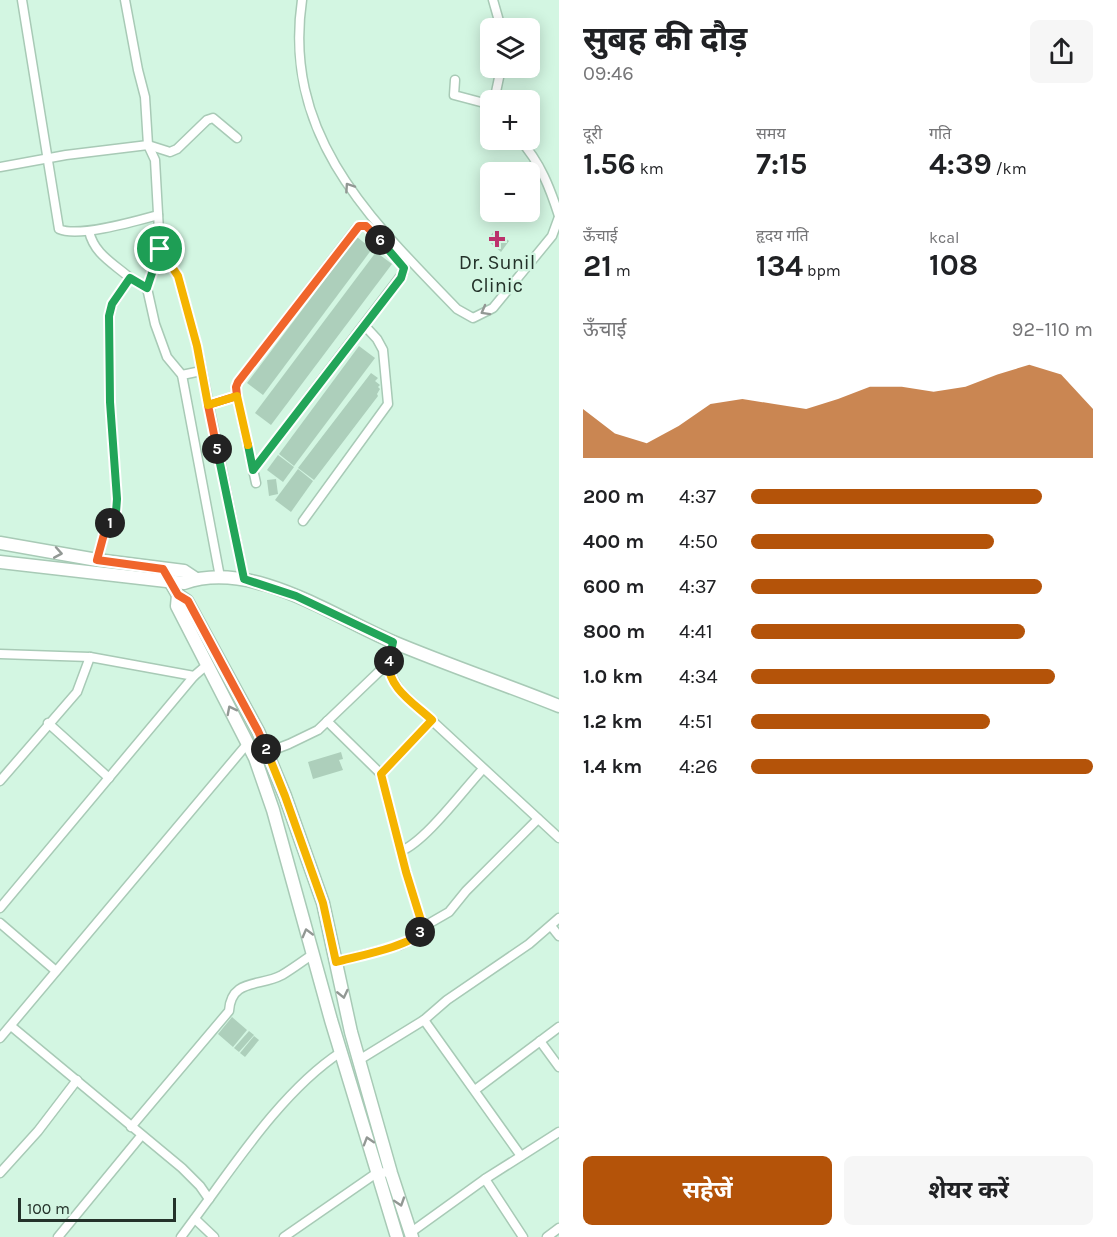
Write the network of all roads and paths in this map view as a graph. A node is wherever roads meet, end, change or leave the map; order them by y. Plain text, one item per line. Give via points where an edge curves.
1 (22, 0) edge
2 (124, 0) edge
3 (302, 0) edge
4 (493, 0) edge
5 (498, 18) edge
6 (455, 80) dead end
7 (480, 101) edge
8 (237, 138) dead end
9 (147, 145) junction
10 (529, 150) edge
11 (49, 158) junction
12 (0, 167) edge
13 (158, 215) junction
14 (559, 217) edge
15 (89, 231) junction
16 (160, 249) junction
17 (130, 278) junction
18 (147, 288) junction
19 (364, 326) junction
20 (201, 371) junction
21 (182, 375) junction
22 (237, 396) junction
23 (208, 405) junction
24 (253, 470) junction
25 (256, 483) dead end
26 (303, 522) dead end
27 (0, 543) edge
28 (97, 560) junction
29 (0, 562) edge
30 (166, 575) junction
31 (220, 577) junction
32 (244, 579) junction
33 (178, 595) junction
34 (393, 642) junction
35 (0, 654) edge
36 (90, 657) junction
37 (389, 662) junction
38 (208, 664) junction
39 (194, 676) junction
40 (559, 706) edge
41 (432, 720) junction
42 (327, 721) junction
43 (48, 723) junction
44 (248, 743) junction
45 (267, 752) junction
46 (255, 758) junction
47 (0, 762) edge
48 (9, 769) junction
49 (483, 769) junction
50 (381, 774) junction
51 (109, 778) junction
52 (0, 780) edge
53 (538, 819) junction
54 (559, 838) edge
55 (401, 851) junction
56 (0, 908) edge
57 (559, 918) edge
58 (0, 923) edge
59 (552, 926) junction
60 (423, 927) junction
61 (559, 936) edge
62 (313, 954) junction
63 (336, 962) junction
64 (56, 971) junction
65 (424, 1020) junction
66 (11, 1026) junction
67 (559, 1027) edge
68 (0, 1038) edge
69 (540, 1041) junction
70 (341, 1052) junction
71 (359, 1060) junction
72 (559, 1067) edge
73 (77, 1080) junction
74 (475, 1090) junction
75 (131, 1127) junction
76 (559, 1132) edge
77 (141, 1136) junction
78 (521, 1156) junction
79 (0, 1173) edge
80 (378, 1173) junction
81 (391, 1173) junction
82 (484, 1179) junction
83 (209, 1199) junction
84 (195, 1219) junction
85 (559, 1228) edge
86 (411, 1235) edge
87 (58, 1237) edge
88 (181, 1237) edge
89 (214, 1237) edge
90 (284, 1237) edge
91 (397, 1237) edge
92 (523, 1237) edge
93 (547, 1237) edge

1 - 11 street
2 - 9 street via 145,97
14 -> 3 street via 552,236 493,308 473,318 457,309 367,214 322,140 300,67
4 - 5 street
6 - 7 street via 454,95
8 - 9 street via 213,118 173,151
9 - 11 street
9 - 13 street via 155,160
10 - 14 street
11 - 12 street
11 - 15 street via 59,229
13 - 15 street
13 - 16 street
15 - 17 street via 97,249
16 - 18 street
16 - 20 street via 178,276
17 - 18 street
17 - 28 street via 112,304 108,324 117,499 116,512 104,534
18 - 21 street via 167,357
19 - 22 street via 401,278 404,268 363,225 355,230 238,382
19 - 24 street
19 - 26 street via 383,350 388,404
20 - 21 street
20 - 23 street
21 - 31 street
22 - 23 street
22 - 24 street
23 - 32 street
24 - 25 street
27 -> 28 street
28 - 30 street
29 - 30 street
30 - 31 street via 184,571 196,579
30 - 33 street
31 - 32 street
32 - 34 street via 296,596
33 - 38 street via 177,606
33 - 45 street via 188,601
34 - 37 street
34 - 40 street
35 - 36 street
36 - 39 street
36 - 43 street via 77,692
37 - 41 street via 395,684
37 - 42 street
38 - 39 street
44 -> 38 street
39 - 51 street
41 - 49 street
41 - 50 street
42 - 45 street via 318,730
42 - 50 street
43 - 48 street
43 - 51 street
44 - 46 street
44 - 64 street
45 - 46 street
45 - 63 street via 323,903
62 -> 46 street
47 - 48 street
48 - 52 street
49 - 53 street
49 - 55 street via 433,825
50 - 55 street
51 - 56 street
53 - 54 street
53 - 60 street via 449,912
55 - 60 street
57 - 59 street
58 - 64 street
59 - 61 street
59 - 65 street
60 - 63 street via 417,937 400,945
62 - 70 street
62 - 75 street via 280,976 238,989 230,1000 229,1011
63 -> 71 street
64 - 66 street
65 - 71 street
65 - 74 street
66 - 68 street
66 - 73 street
67 - 69 street
69 - 72 street
69 - 74 street
80 -> 70 street
70 - 83 street via 325,1062 270,1118
71 - 81 street
73 - 75 street
73 - 79 street
74 - 78 street
75 - 77 street
76 - 78 street
77 - 83 street via 182,1168
77 - 87 street
78 - 82 street
80 - 81 street
80 - 90 street
80 - 91 street
81 -> 86 street
82 - 86 street
82 - 92 street
83 - 84 street
84 - 88 street
84 - 89 street
85 - 93 street

